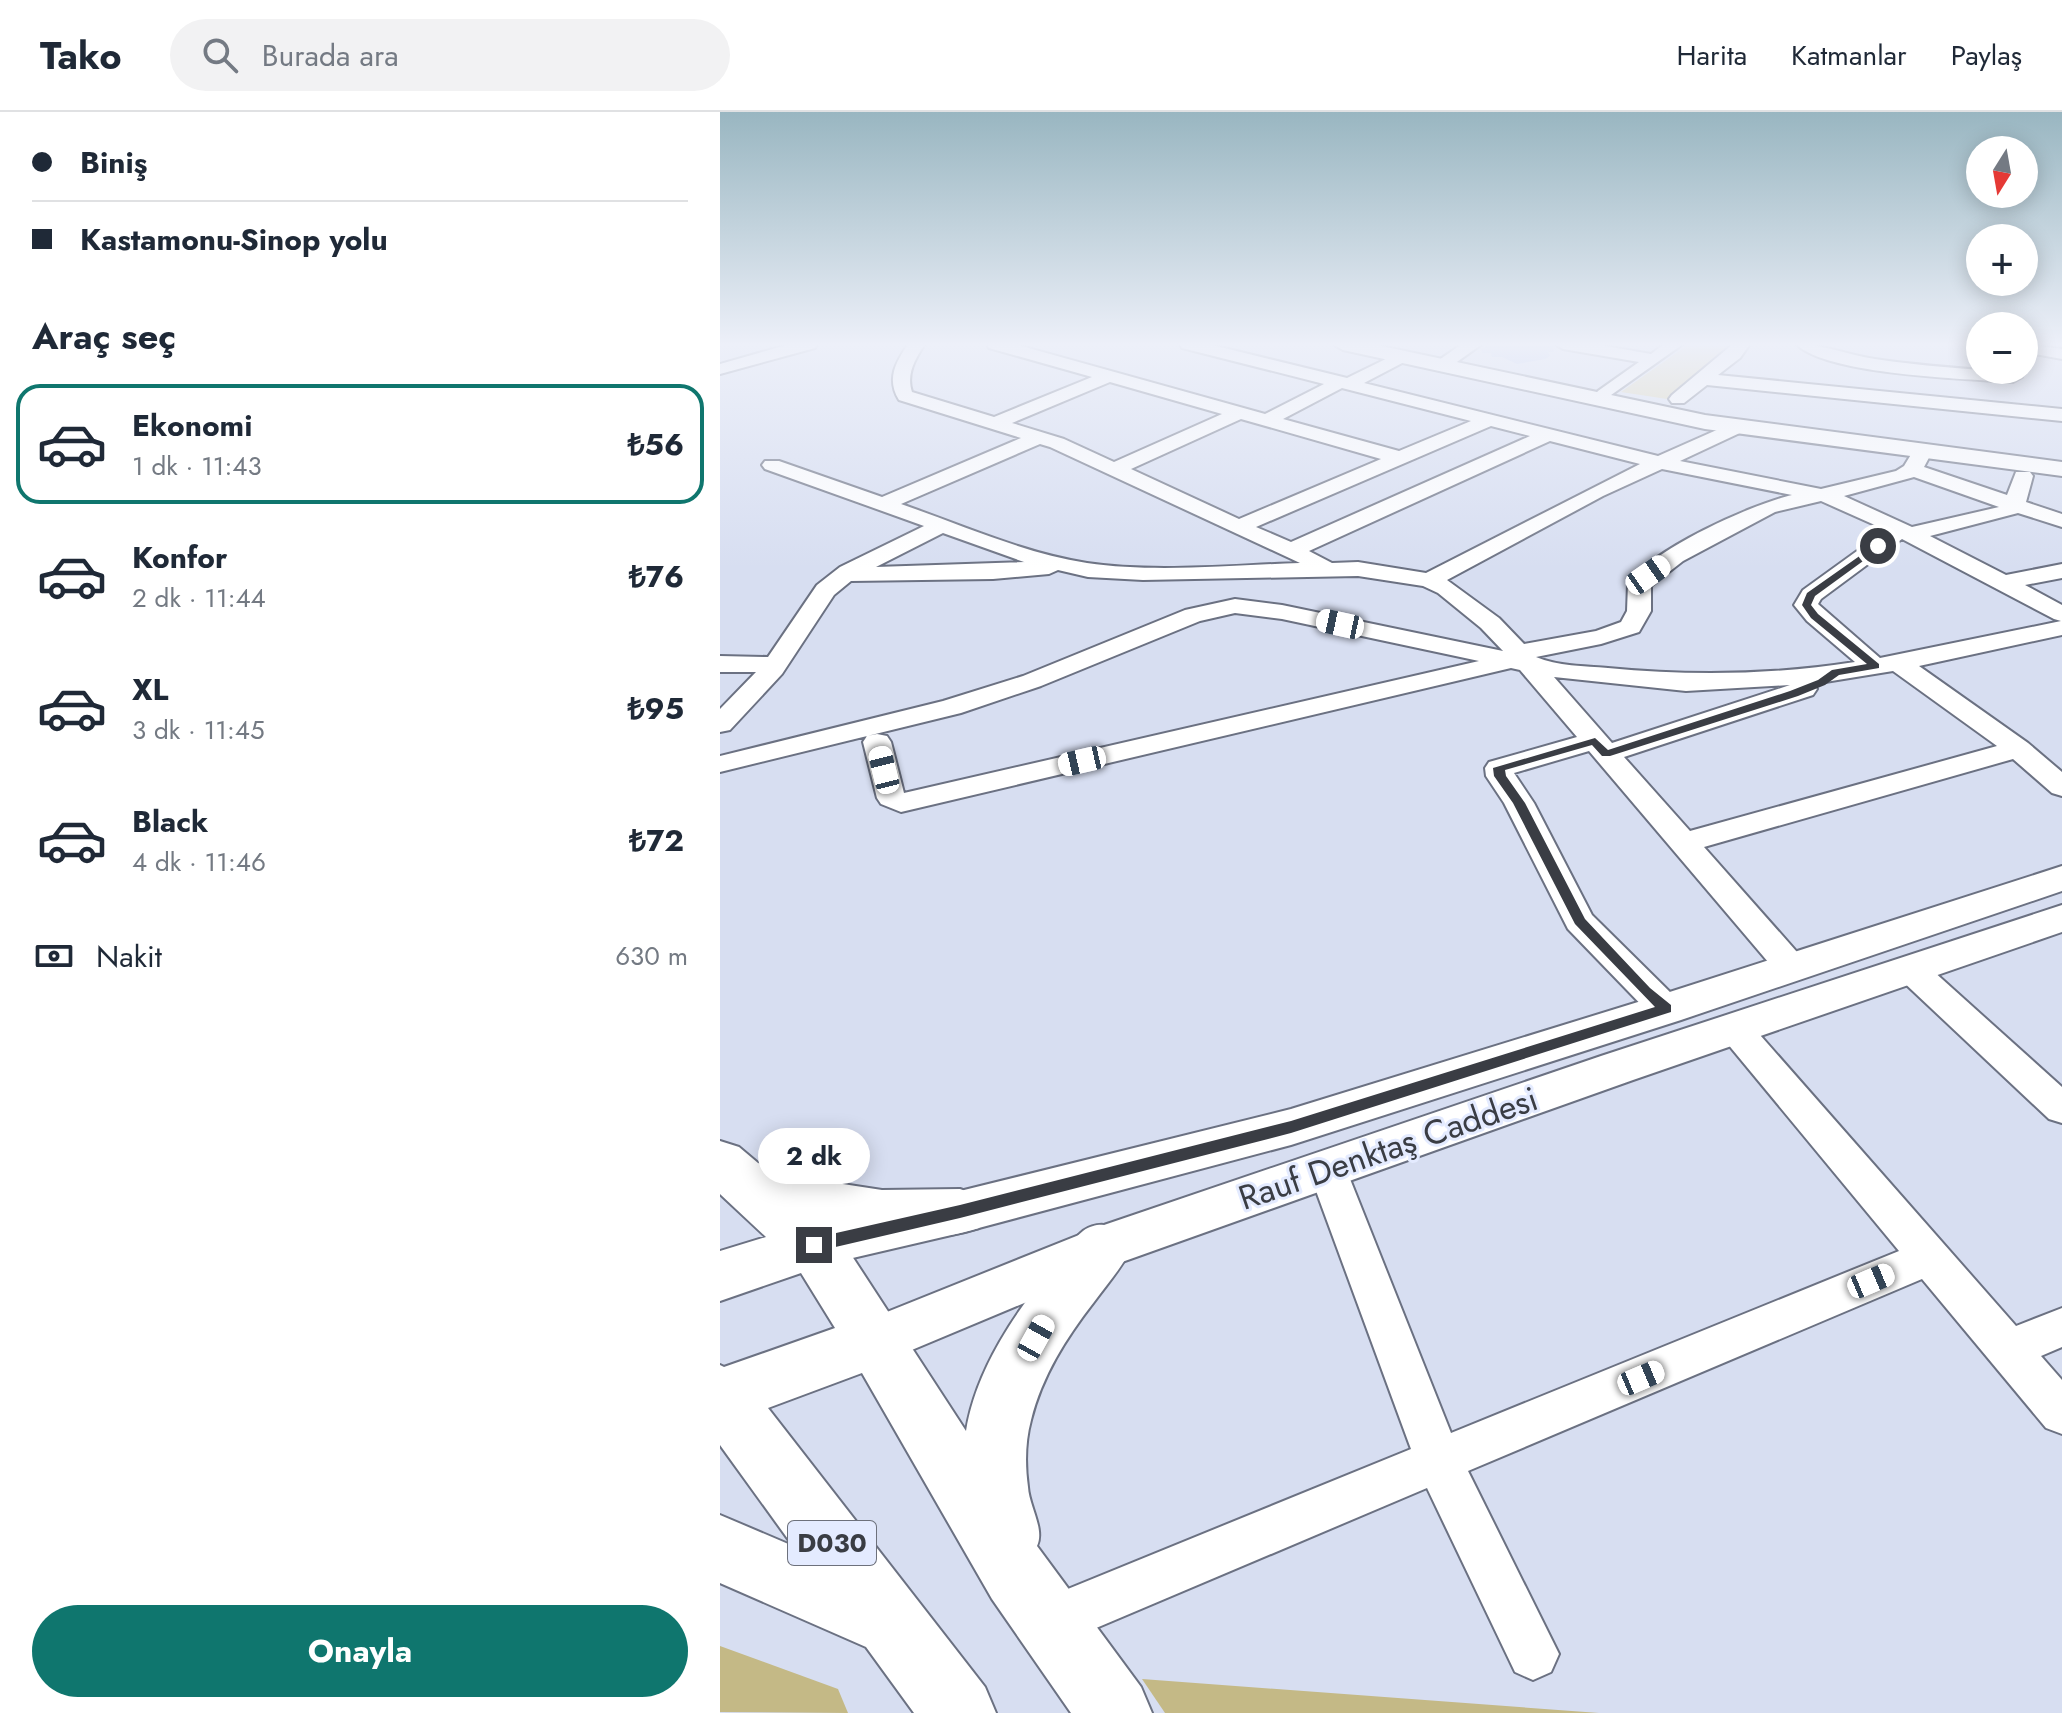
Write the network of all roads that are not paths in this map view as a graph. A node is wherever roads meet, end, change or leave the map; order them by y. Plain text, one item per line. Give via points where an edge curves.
1 (977, 419) edge
2 (1007, 419) edge
3 (1226, 419) edge
4 (1264, 419) edge
5 (1492, 419) joint
6 (1693, 419) edge
7 (1744, 419) edge
8 (1268, 420) joint
9 (994, 424) junction
10 (1737, 427) junction
11 (1550, 434) junction
12 (1040, 437) junction
13 (1400, 458) junction
14 (1917, 461) junction
15 (2062, 461) edge
16 (1660, 463) junction
17 (772, 465) dead end
18 (2062, 469) edge
19 (1113, 470) junction
20 (2023, 476) dead end
21 (1817, 494) junction
22 (883, 504) junction
23 (2015, 505) junction
24 (2062, 521) edge
25 (942, 525) junction
26 (1237, 527) junction
27 (1905, 532) junction
28 (1290, 551) junction
29 (1061, 565) junction
30 (1330, 569) junction
31 (2062, 571) edge
32 (845, 574) junction
33 (1429, 580) junction
34 (2003, 583) junction
35 (2062, 614) edge
36 (2062, 628) edge
37 (1519, 660) junction
38 (720, 664) edge
39 (1886, 664) junction
40 (776, 665) junction
41 (1473, 670) junction
42 (1836, 672) junction
43 (720, 724) edge
44 (877, 742) junction
45 (1600, 748) junction
46 (2018, 749) junction
47 (720, 764) edge
48 (720, 782) edge
49 (2062, 787) edge
50 (1683, 843) junction
51 (2062, 878) edge
52 (2062, 918) edge
53 (1792, 968) junction
54 (1910, 969) junction
55 (1666, 1009) junction
56 (1734, 1028) junction
57 (2062, 1109) edge
58 (1327, 1169) junction
59 (730, 1170) edge
60 (960, 1212) junction
61 (814, 1245) junction
62 (1104, 1247) junction
63 (1929, 1257) junction
64 (720, 1276) edge
65 (2062, 1327) edge
66 (876, 1341) junction
67 (2008, 1350) junction
68 (721, 1396) edge
69 (2062, 1413) edge
70 (1439, 1463) junction
71 (720, 1549) edge
72 (1047, 1618) junction
73 (893, 1623) junction
74 (1533, 1654) dead end
75 (952, 1702) edge
76 (1115, 1713) edge

1 - 9 street
2 - 9 street
3 - 19 street
4 - 8 street
5 - 11 street
5 - 13 street
6 - 10 main road
7 - 15 main road
8 - 13 street
9 - 12 street
10 - 14 main road
10 - 16 street
11 - 16 street
11 - 28 street
12 - 19 street
12 - 22 street
13 - 26 street
14 - 18 main road
14 - 21 street via 1890,481
14 - 23 street
16 - 21 street
16 - 33 street
17 - 22 street
19 - 26 street
20 - 23 street
21 - 27 street
21 - 37 street via 1768,507 1666,562 1640,584 1639,611 1630,627
22 - 25 street
23 - 24 street
23 - 27 street via 2005,512
25 - 29 street
25 - 32 street
26 - 28 street
27 - 34 street
27 - 39 street via 1811,595 1806,605
28 - 30 street
29 - 30 street via 1118,573
29 - 32 street via 980,573
30 - 33 street
31 - 34 street
32 - 40 street via 817,599
33 - 37 street via 1490,623
34 - 35 street
36 - 39 street
37 - 41 street
37 - 42 street via 1633,680 1686,683
37 - 45 street
37 - 47 street via 1235,606 1213,609 952,707
38 - 40 street
39 - 42 street
39 - 46 street
40 - 43 street
41 - 44 street via 1241,617 1221,620 999,709
41 - 44 street via 901,803 891,798
42 - 45 street via 1794,694
44 - 48 street
45 - 50 street
45 - 55 street via 1499,768 1500,776 1579,921
46 - 49 street
46 - 50 street
50 - 53 street
51 - 53 main road, Rauf Denktaş Caddesi
52 - 54 main road, Rauf Denktaş Caddesi
53 - 55 main road, Rauf Denktaş Caddesi
54 - 56 main road, Rauf Denktaş Caddesi
54 - 57 street
55 - 60 main road, Rauf Denktaş Caddesi via 1291,1127
56 - 58 main road, Rauf Denktaş Caddesi
56 - 63 street
58 - 62 main road, Rauf Denktaş Caddesi
58 - 70 street
59 - 60 highway via 787,1196 853,1212
59 - 61 highway
60 - 61 main road, Rauf Denktaş Caddesi
61 - 64 highway
61 - 66 highway
62 - 66 main road, Rauf Denktaş Caddesi
62 - 72 highway via 1048,1317 1012,1381 996,1437 995,1488
63 - 67 street
63 - 70 street
65 - 67 street
66 - 68 highway, Rauf Denktaş Caddesi
66 - 72 highway
67 - 69 street
68 - 73 highway, D030
70 - 72 street
70 - 74 street
71 - 73 highway
72 - 76 highway
73 - 75 highway, D030

